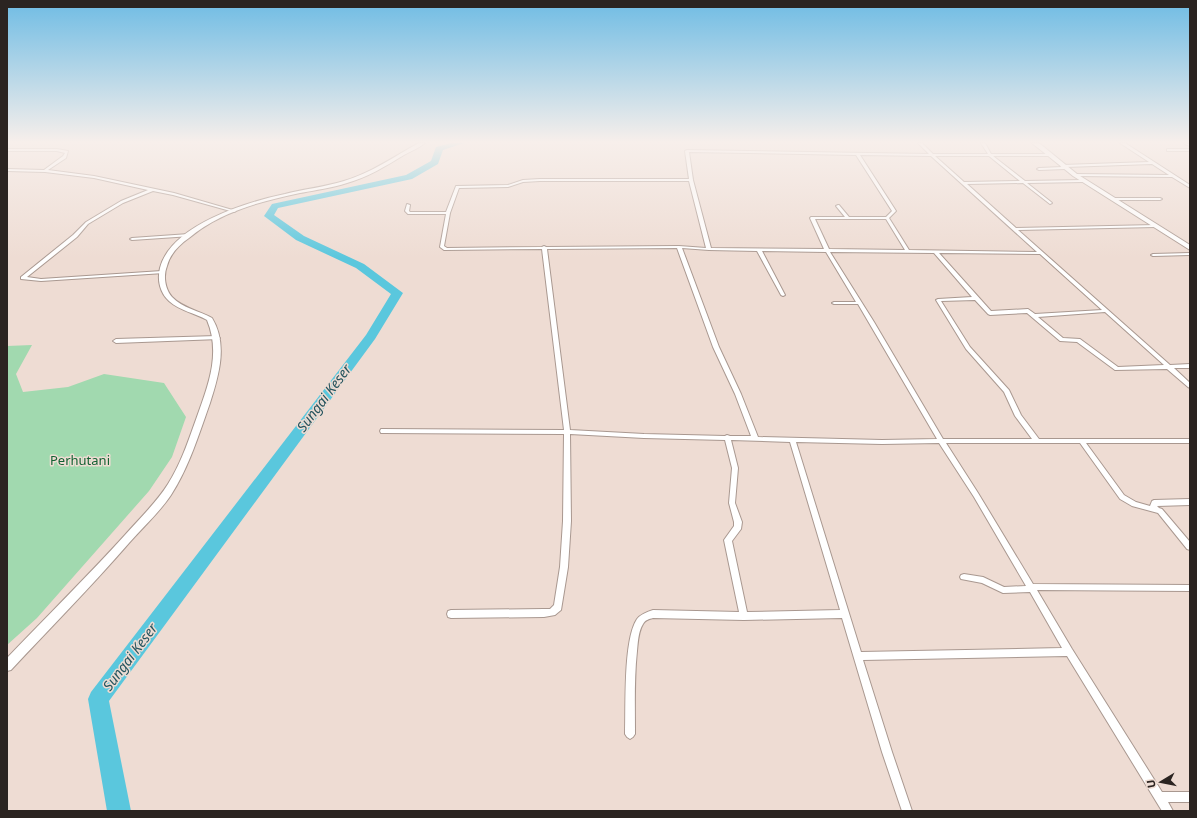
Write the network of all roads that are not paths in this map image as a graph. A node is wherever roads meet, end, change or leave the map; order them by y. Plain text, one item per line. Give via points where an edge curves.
1 (112, 181) edge
2 (350, 181) edge
3 (522, 181) edge
4 (691, 181) edge
5 (875, 181) edge
6 (1079, 181) edge
7 (1084, 181) edge
8 (1182, 181) edge
9 (963, 183) joint
10 (1025, 183) junction
11 (1190, 187) edge
12 (151, 190) junction
13 (1114, 199) junction
14 (1160, 199) dead end
15 (1050, 204) dead end
16 (408, 205) dead end
17 (838, 206) dead end
18 (234, 211) junction
19 (448, 213) junction
20 (847, 217) junction
21 (886, 218) junction
22 (1156, 226) junction
23 (1015, 229) junction
24 (189, 235) junction
25 (132, 239) dead end
26 (544, 247) junction
27 (679, 247) junction
28 (1190, 248) edge
29 (709, 249) junction
30 (759, 250) junction
31 (827, 250) junction
32 (907, 250) junction
33 (935, 251) junction
34 (1040, 253) junction
35 (1153, 254) dead end
36 (1190, 254) edge
37 (162, 272) junction
38 (783, 295) dead end
39 (976, 298) junction
40 (834, 303) dead end
41 (859, 303) junction
42 (1104, 311) junction
43 (1034, 316) junction
44 (218, 338) junction
45 (116, 341) dead end
46 (1168, 366) junction
47 (1190, 366) edge
48 (1190, 386) edge
49 (383, 431) dead end
50 (567, 432) junction
51 (727, 437) junction
52 (755, 438) junction
53 (792, 439) junction
54 (942, 441) junction
55 (1190, 441) edge
56 (1037, 442) junction
57 (1082, 442) junction
58 (1190, 502) edge
59 (1156, 509) junction
60 (1190, 547) edge
61 (964, 577) dead end
62 (1031, 588) junction
63 (1190, 588) edge
64 (451, 614) dead end
65 (844, 614) junction
66 (744, 616) junction
67 (1069, 652) junction
68 (859, 656) junction
69 (7, 666) edge
70 (630, 734) dead end
71 (1159, 797) junction
72 (1190, 797) edge
73 (907, 811) edge
74 (1168, 811) edge

1 - 12 street
2 - 18 street via 273,198
3 - 19 street via 508,186 460,186 456,188
4 - 29 street
5 - 21 street via 894,211
6 - 10 street
7 - 13 highway
8 - 11 street
9 - 10 street
9 - 23 street
10 - 15 street
12 - 18 street
12 - 37 street via 122,202 88,223 23,278 42,280
13 - 14 street
13 - 22 highway
16 - 19 street via 409,213
17 - 20 street
18 - 24 street
19 - 26 street via 442,240 443,249
20 - 21 street
20 - 31 street via 812,218 817,234
21 - 32 street
22 - 23 street
22 - 28 highway
23 - 34 street
24 - 25 street
24 - 37 street via 173,249 163,265
26 - 27 street
26 - 50 street
27 - 29 street
27 - 52 street via 716,347
29 - 30 street
30 - 31 street
30 - 38 street
31 - 32 street
31 - 41 street
32 - 33 street
33 - 34 street
33 - 39 street
34 - 42 street
35 - 36 street
37 - 44 street via 161,281 167,294 181,307 210,319
39 - 43 street via 990,313 1026,310
39 - 56 street via 938,300 968,348 1007,391 1018,416
40 - 41 street
41 - 54 street
42 - 43 street
42 - 46 street
43 - 46 street via 1062,340 1078,340 1117,369
44 - 45 street
44 - 69 street via 218,358 210,392 173,483 162,500 91,581
46 - 47 street
46 - 48 street
49 - 50 street
50 - 51 street
50 - 64 street via 566,529 558,607 552,612 544,613
51 - 52 street
51 - 66 street via 735,468 732,503 738,522 738,528 728,540
52 - 53 street
53 - 54 street
53 - 65 street
54 - 56 street
54 - 62 street
55 - 57 street
56 - 57 street
57 - 59 street via 1125,500
58 - 59 street via 1154,503
59 - 60 street
61 - 62 street via 983,580 1003,590
62 - 63 street
62 - 67 street
65 - 66 street
65 - 68 street
66 - 70 street via 654,614 643,617 638,624 634,640
67 - 68 street
67 - 71 street
68 - 73 street
71 - 72 street
71 - 74 street

